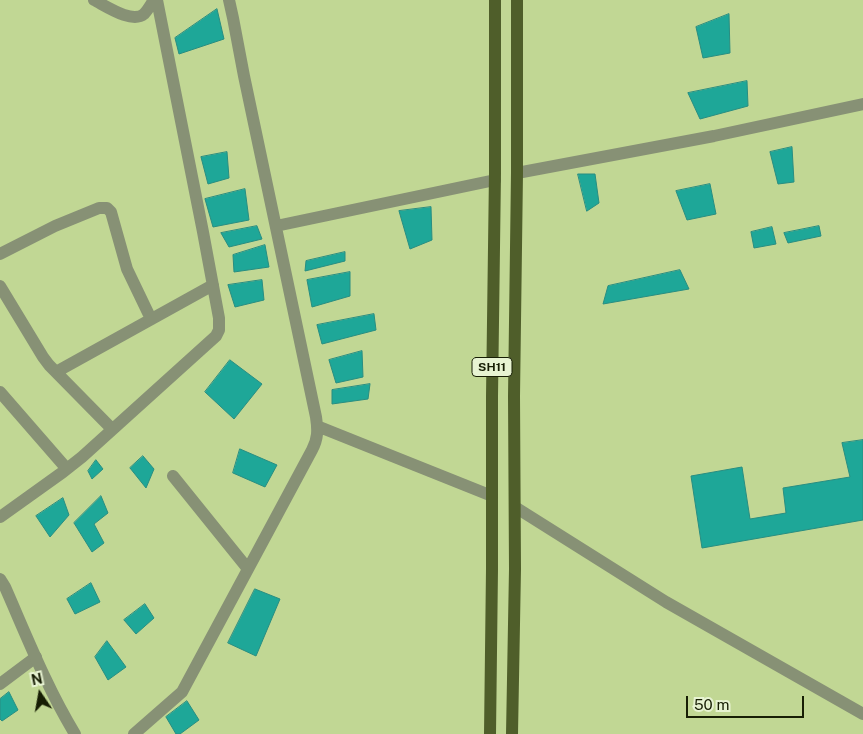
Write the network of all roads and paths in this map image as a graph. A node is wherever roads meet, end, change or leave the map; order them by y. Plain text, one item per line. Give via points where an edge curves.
1 (94, 0) edge
2 (155, 0) edge
3 (229, 0) edge
4 (495, 0) edge
5 (517, 0) edge
6 (863, 104) edge
7 (517, 173) junction
8 (495, 180) junction
9 (276, 226) junction
10 (0, 254) edge
11 (213, 285) junction
12 (0, 286) edge
13 (151, 320) junction
14 (56, 372) junction
15 (0, 392) edge
16 (318, 426) junction
17 (112, 429) junction
18 (67, 469) junction
19 (173, 476) dead end
20 (492, 496) junction
21 (515, 507) junction
22 (0, 517) edge
23 (248, 569) junction
24 (0, 579) edge
25 (36, 657) junction
26 (0, 684) edge
27 (863, 714) edge
28 (75, 734) edge
29 (134, 734) edge
30 (490, 734) edge
31 (512, 734) edge

1 - 2 street via 124,15 136,17 145,13
2 - 11 street
3 - 9 street
4 - 8 main road, SH11
5 - 7 main road, SH11
6 - 7 street
7 - 21 main road, SH11
8 - 9 street
8 - 20 main road, SH11
9 - 16 street
10 - 13 street via 55,226 98,208 107,208 111,212 127,268
11 - 13 street
11 - 17 street via 219,325 216,336
12 - 14 street via 43,357
13 - 14 street
14 - 17 street
15 - 18 street
16 - 20 street
16 - 23 street via 312,450
17 - 18 street
18 - 22 street
19 - 23 street
20 - 30 main road, SH11
21 - 27 street via 666,602
21 - 31 main road, SH11
23 - 29 street via 182,692
24 - 25 street
25 - 26 street
25 - 28 street

